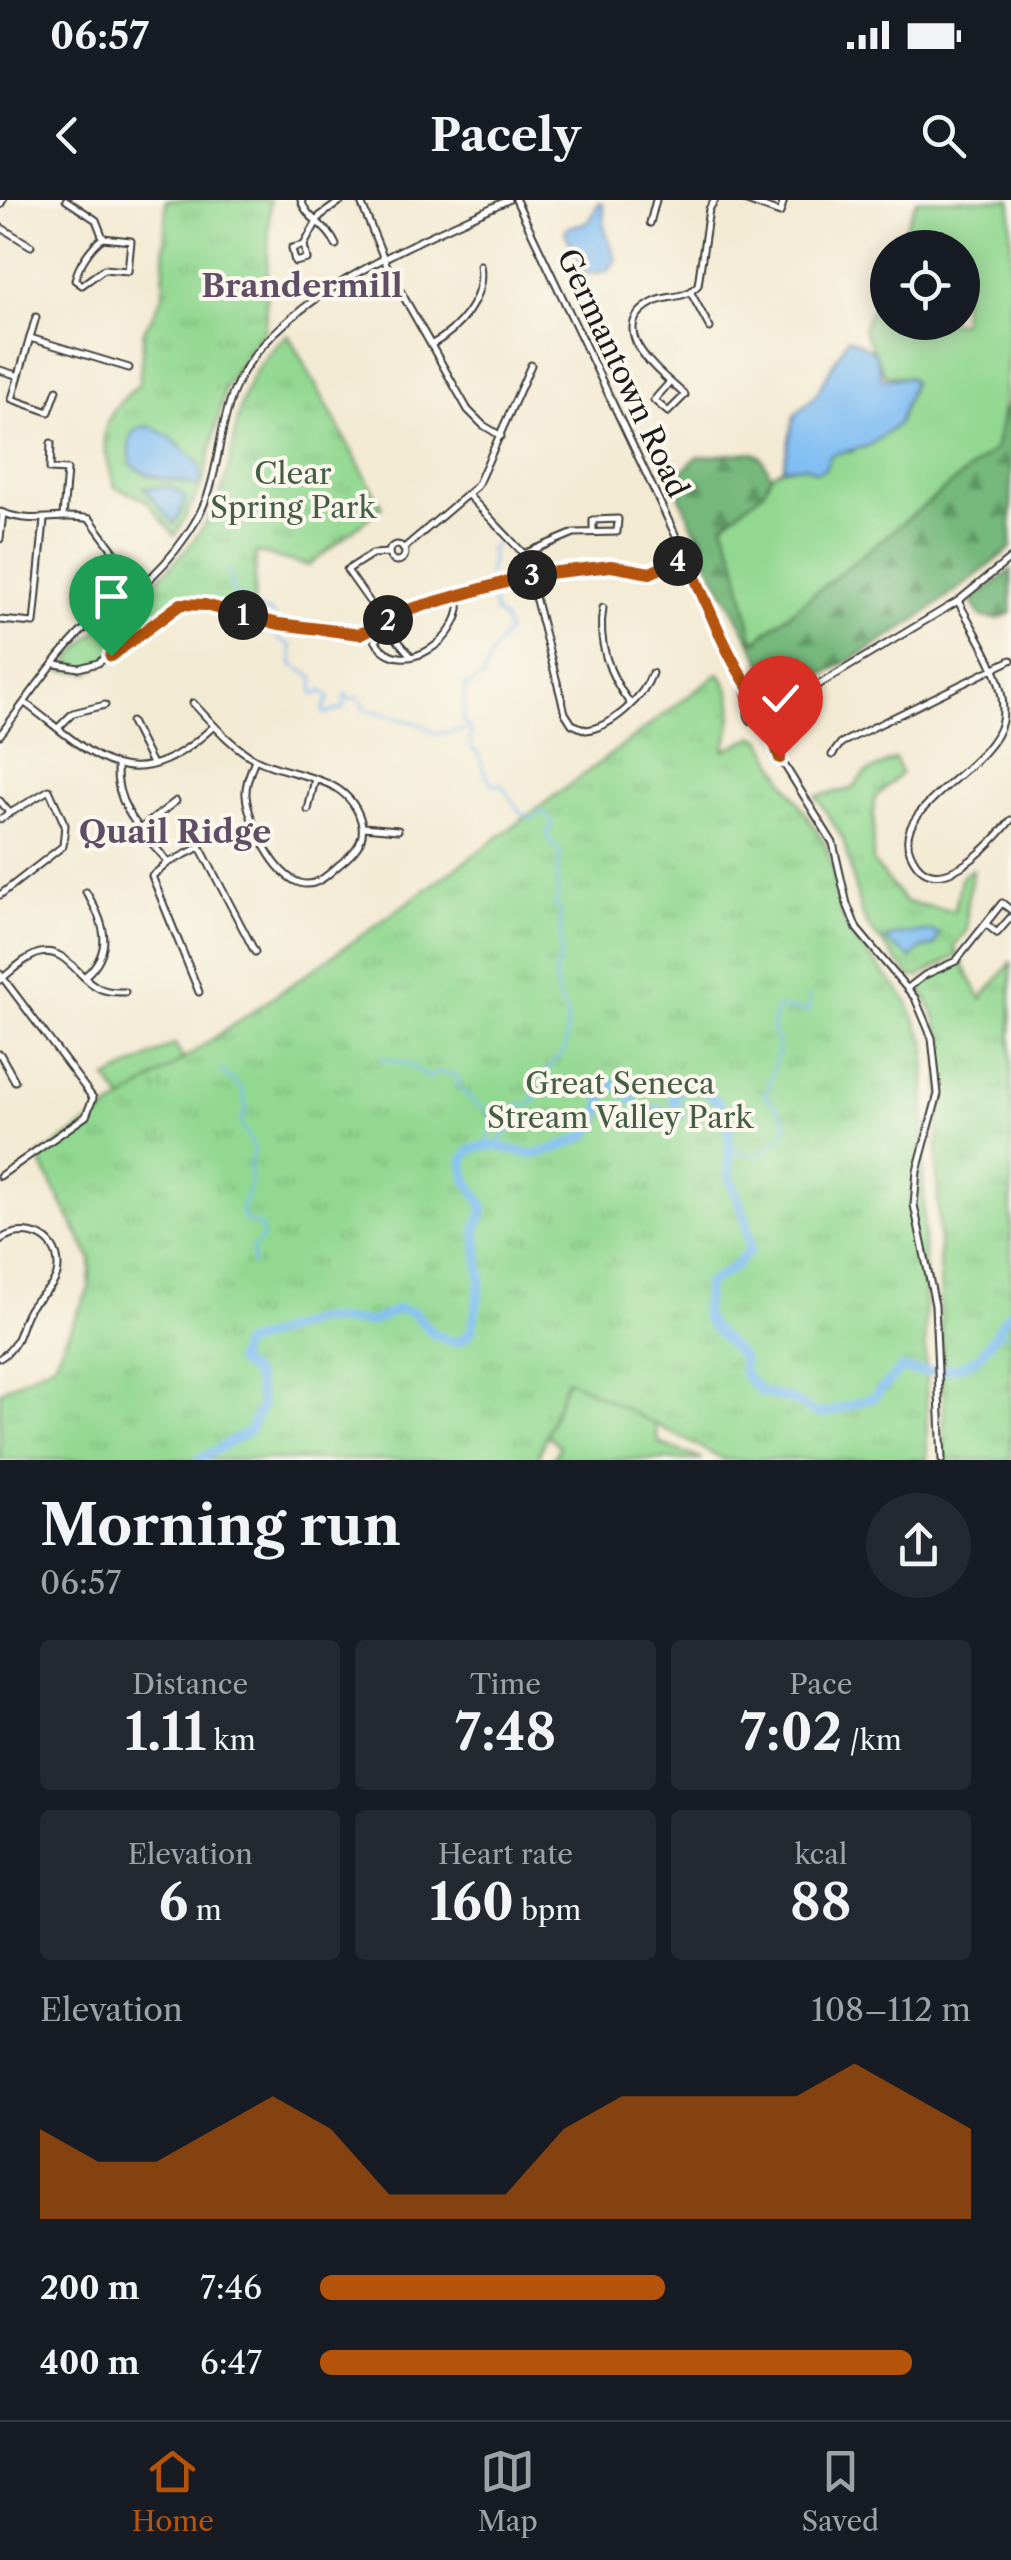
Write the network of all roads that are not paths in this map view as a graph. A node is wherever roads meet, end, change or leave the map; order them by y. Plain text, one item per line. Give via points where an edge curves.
1 (66, 200) edge
2 (300, 200) edge
3 (342, 200) edge
4 (360, 200) edge
5 (508, 200) edge
6 (516, 200) edge
7 (656, 200) edge
8 (714, 200) edge
9 (744, 200) edge
10 (784, 200) edge
11 (317, 221) junction
12 (650, 223) dead end
13 (0, 226) edge
14 (104, 238) junction
15 (304, 245) dead end
16 (336, 245) dead end
17 (30, 246) dead end
18 (384, 260) junction
19 (480, 265) dead end
20 (691, 293) junction
21 (36, 317) dead end
22 (710, 328) dead end
23 (30, 338) junction
24 (431, 346) junction
25 (532, 365) dead end
26 (129, 368) dead end
27 (0, 370) edge
28 (18, 375) junction
29 (670, 382) junction
30 (57, 390) dead end
31 (501, 436) junction
32 (52, 443) dead end
33 (469, 496) junction
34 (2, 512) edge
35 (63, 516) junction
36 (44, 520) junction
37 (594, 532) junction
38 (0, 539) edge
39 (403, 548) junction
40 (388, 553) junction
41 (524, 554) junction
42 (686, 557) junction
43 (1011, 558) edge
44 (531, 575) junction
45 (140, 587) junction
46 (458, 594) junction
47 (369, 601) dead end
48 (958, 601) junction
49 (603, 608) dead end
50 (0, 620) edge
51 (410, 655) junction
52 (1011, 660) edge
53 (56, 664) junction
54 (992, 669) junction
55 (652, 673) dead end
56 (741, 674) junction
57 (817, 686) junction
58 (783, 699) junction
59 (25, 703) junction
60 (193, 703) dead end
61 (630, 704) junction
62 (763, 704) junction
63 (105, 705) dead end
64 (750, 708) junction
65 (769, 716) junction
66 (131, 722) dead end
67 (758, 724) junction
68 (214, 726) junction
69 (58, 728) junction
70 (0, 735) edge
71 (832, 755) dead end
72 (780, 758) junction
73 (256, 759) junction
74 (152, 764) junction
75 (117, 767) junction
76 (315, 779) junction
77 (176, 801) dead end
78 (0, 802) edge
79 (308, 810) dead end
80 (8, 812) junction
81 (0, 819) edge
82 (1011, 820) edge
83 (364, 827) junction
84 (140, 829) junction
85 (398, 830) dead end
86 (168, 863) junction
87 (86, 892) dead end
88 (0, 894) edge
89 (1011, 914) edge
90 (986, 924) junction
91 (256, 952) dead end
92 (1, 977) edge
93 (84, 977) junction
94 (908, 988) junction
95 (125, 992) dead end
96 (199, 992) dead end
97 (0, 1054) edge
98 (14, 1081) dead end
99 (0, 1176) edge
100 (0, 1240) edge
101 (0, 1358) edge
102 (942, 1460) edge

1 - 14 street via 96,220
2 - 11 street
3 - 11 street
4 - 18 street
5 - 18 street
6 - 42 street, Germantown Road
7 - 12 street
8 - 20 street via 700,281
9 - 10 street via 780,212
11 - 15 street
11 - 16 street
13 - 17 street
14 - 14 street via 76,274 82,285 104,269 128,271 132,241
18 - 24 street
18 - 45 street via 309,304 258,350 234,392 213,486 198,519
19 - 24 street via 482,277 465,318
20 - 22 street
20 - 29 street via 656,302 634,328 642,356
21 - 23 street
23 - 26 street
23 - 28 street
24 - 31 street via 468,410
25 - 31 street
27 - 28 street
28 - 30 street via 13,401 49,412
29 - 29 street via 685,395 668,412 654,400
31 - 33 street
32 - 35 street via 50,469 66,470
33 - 39 street
33 - 41 street
34 - 36 street
34 - 38 street
35 - 36 street
35 - 45 street via 94,522
36 - 50 street via 34,622
37 - 37 street via 617,532 618,520 594,520
37 - 41 street via 574,532
39 - 40 street via 392,546
39 - 40 street via 400,561
40 - 47 street via 372,554 347,570
41 - 44 street
42 - 44 street via 650,573 611,566
42 - 56 street, Germantown Road
43 - 48 street
44 - 46 street
44 - 61 street via 568,719 591,730
45 - 53 street via 85,628
46 - 51 street via 460,606 442,642
46 - 53 street via 360,634 181,604 98,663
48 - 54 street
48 - 57 street
49 - 61 street via 600,628 612,678
51 - 51 street via 383,651 375,640 390,631
52 - 54 street
53 - 59 street
54 - 71 street via 841,743
54 - 82 street via 1003,705 999,730 984,754 912,821 909,851 930,871 956,870
55 - 61 street
56 - 58 street via 757,693
56 - 62 street, Germantown Road
56 - 64 street, Germantown Road
57 - 58 street
57 - 65 street
58 - 62 street
59 - 69 street
59 - 70 street
60 - 68 street
62 - 64 street
62 - 65 street, Germantown Road
63 - 69 street via 74,714
64 - 67 street, Germantown Road
65 - 67 street
65 - 72 street, Germantown Road
66 - 74 street
67 - 72 street, Germantown Road
68 - 73 street
68 - 74 street
69 - 75 street
72 - 94 street via 833,842 857,929
73 - 76 street
73 - 83 street via 247,782 250,811 269,856 294,881 319,882 358,848
74 - 75 street
75 - 84 street via 118,793
76 - 79 street
76 - 83 street via 343,790
77 - 84 street
78 - 80 street
80 - 81 street
80 - 88 street via 49,790 66,831 61,849
83 - 85 street
84 - 86 street
86 - 91 street via 200,847
86 - 96 street via 152,876
87 - 93 street via 106,941
89 - 90 street via 998,933
89 - 90 street via 1002,903
90 - 94 street via 956,961
92 - 93 street via 48,952
92 - 99 street via 93,1106
93 - 95 street via 105,991
94 - 102 street via 926,1017 937,1070 936,1106 914,1194 936,1322
97 - 98 street
100 - 101 street via 31,1232 49,1243 58,1264 54,1283 31,1306 19,1340

